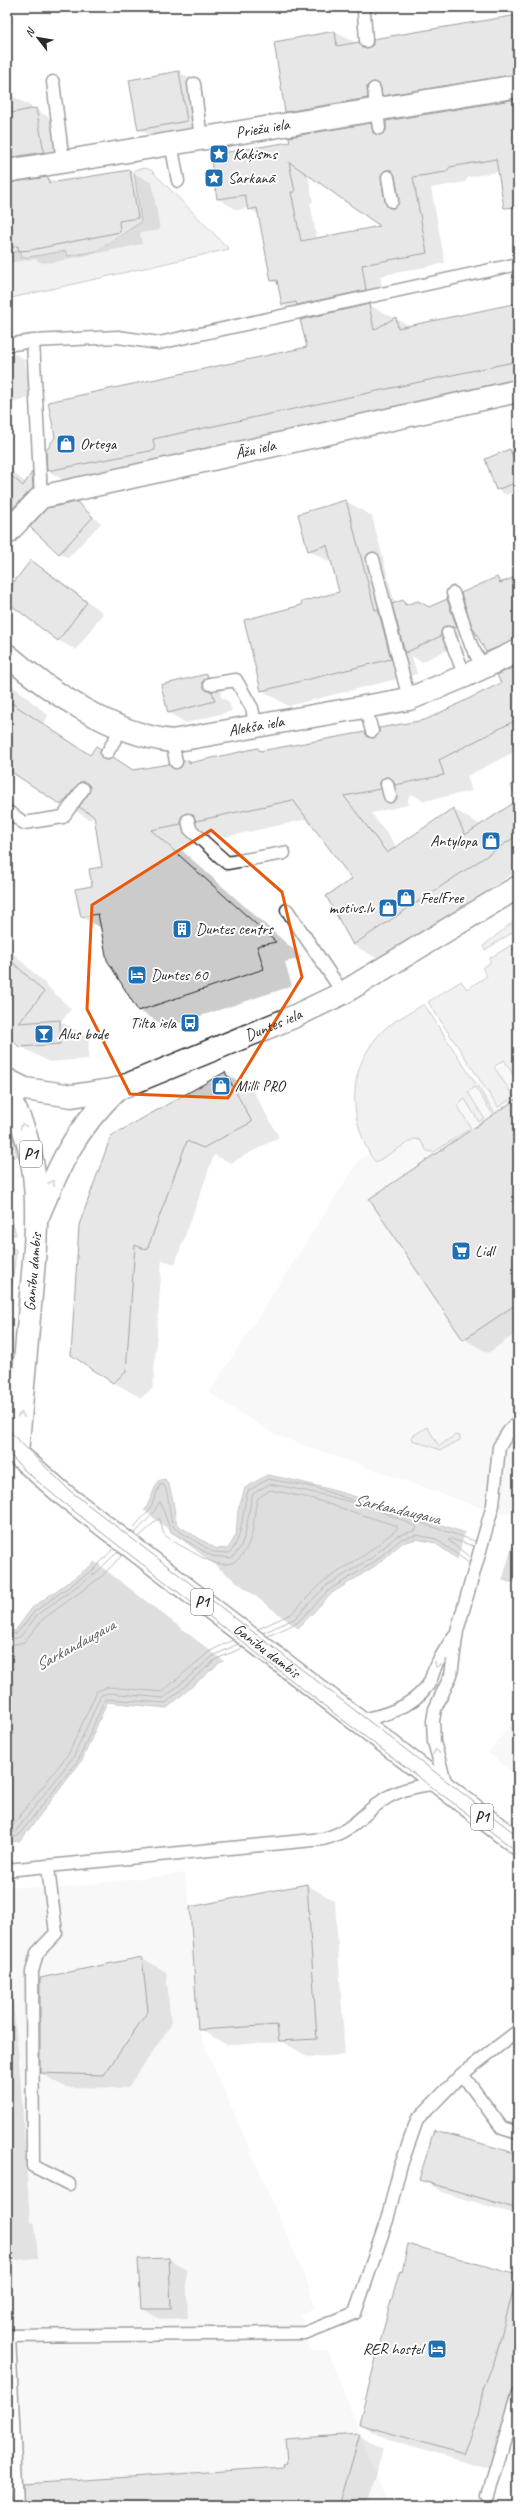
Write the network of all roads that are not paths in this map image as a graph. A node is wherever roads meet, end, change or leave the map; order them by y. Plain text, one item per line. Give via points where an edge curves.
1 (364, 12) dead end
2 (366, 41) dead end
3 (53, 82) dead end
4 (194, 84) dead end
5 (518, 86) edge
6 (200, 139) junction
7 (171, 144) junction
8 (62, 162) junction
9 (7, 171) edge
10 (388, 177) dead end
11 (178, 181) dead end
12 (392, 201) dead end
13 (518, 264) edge
14 (33, 341) junction
15 (7, 344) edge
16 (518, 391) edge
17 (41, 497) junction
18 (7, 533) edge
19 (373, 559) dead end
20 (453, 593) dead end
21 (448, 633) dead end
22 (518, 651) edge
23 (7, 655) edge
24 (474, 672) junction
25 (210, 684) dead end
26 (408, 699) junction
27 (365, 707) junction
28 (256, 727) junction
29 (121, 729) junction
30 (372, 731) dead end
31 (172, 740) junction
32 (107, 753) dead end
33 (176, 762) dead end
34 (387, 784) dead end
35 (83, 789) dead end
36 (390, 796) dead end
37 (7, 811) edge
38 (188, 820) dead end
39 (284, 853) dead end
40 (518, 887) edge
41 (287, 910) dead end
42 (343, 993) junction
43 (7, 1080) edge
44 (117, 1089) junction
45 (7, 1095) edge
46 (37, 1219) junction
47 (518, 1422) edge
48 (10, 1456) edge
49 (457, 1631) junction
50 (347, 1714) junction
51 (443, 1787) junction
52 (518, 1844) edge
53 (48, 1868) junction
54 (7, 1870) edge
55 (518, 2031) edge
56 (462, 2074) junction
57 (518, 2133) edge
58 (69, 2184) dead end
59 (8, 2336) edge
60 (518, 2396) edge
61 (488, 2496) dead end
62 (17, 2506) edge

1 - 2 lane
3 - 8 lane
4 - 6 lane
5 - 6 main road, Priežu iela
6 - 7 main road, Priežu iela
7 - 8 main road, Priežu iela
7 - 11 lane
8 - 9 main road, Priežu iela
10 - 12 lane
13 - 14 lane via 159,343 118,337
14 - 15 lane
14 - 17 lane
16 - 17 main road, Āžu iela
17 - 18 main road
19 - 26 lane
20 - 24 lane via 471,645
21 - 24 lane
22 - 24 main road, Alekša iela
23 - 29 main road, Alekša iela via 28,673
24 - 26 main road, Alekša iela
25 - 28 lane via 236,680 252,708
26 - 27 main road, Alekša iela
27 - 28 main road, Alekša iela
27 - 30 lane
28 - 31 main road, Alekša iela
29 - 31 main road, Alekša iela via 154,739
29 - 32 lane
31 - 33 lane
34 - 36 lane
35 - 37 lane via 64,817 24,823
38 - 39 lane via 190,830 227,863
40 - 42 main road, Duntes iela
41 - 42 lane
42 - 44 main road, Duntes iela
43 - 44 main road, Duntes iela via 25,1089 72,1096
46 -> 44 main road via 71,1143 92,1113
46 -> 45 main road, Ganību dambis / P1 via 30,1148 19,1115
48 -> 46 main road, Ganību dambis / P1
47 - 49 lane via 499,1447 489,1520
48 - 50 main road, Ganību dambis / P1
49 -> 50 lane via 421,1693 398,1709 371,1718
51 -> 49 lane via 433,1721 438,1702 451,1675
50 - 51 main road, Ganību dambis / P1
51 - 52 main road, Ganību dambis / P1
51 - 53 lane via 430,1784 388,1797 351,1828 323,1839
53 - 54 lane
53 - 58 lane via 56,1933 37,1953 32,1972 33,2166
55 - 56 lane
56 - 57 lane via 502,2128
56 - 59 lane via 417,2120 400,2168 387,2220 355,2313 305,2333
59 - 62 lane
60 - 61 lane

